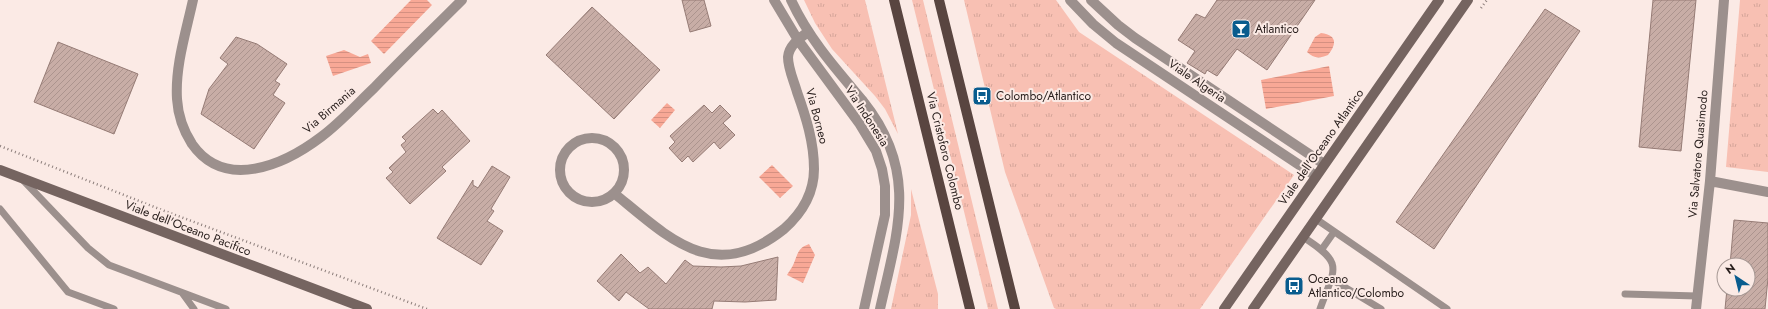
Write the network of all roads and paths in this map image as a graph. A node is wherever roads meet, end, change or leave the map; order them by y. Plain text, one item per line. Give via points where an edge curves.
1 (193, 0) edge
2 (462, 0) edge
3 (774, 0) edge
4 (791, 0) edge
5 (894, 0) edge
6 (939, 0) edge
7 (1070, 0) edge
8 (1091, 0) edge
9 (1439, 0) edge
10 (1468, 0) edge
11 (1724, 0) edge
12 (808, 32) junction
13 (798, 40) junction
14 (1158, 53) junction
15 (1150, 65) junction
16 (0, 146) edge
17 (1324, 164) junction
18 (0, 170) edge
19 (1316, 176) junction
20 (20, 178) junction
21 (1710, 181) junction
22 (1768, 192) edge
23 (615, 194) junction
24 (0, 209) edge
25 (1316, 219) junction
26 (1334, 232) junction
27 (1303, 237) junction
28 (1322, 249) junction
29 (1331, 279) junction
30 (181, 292) junction
31 (1625, 294) dead end
32 (1697, 296) junction
33 (1014, 304) edge
34 (970, 308) edge
35 (114, 309) edge
36 (194, 309) edge
37 (226, 309) edge
38 (367, 309) edge
39 (427, 309) edge
40 (864, 309) edge
41 (880, 309) edge
42 (1021, 309) edge
43 (1224, 309) edge
44 (1253, 309) edge
45 (1320, 309) edge
46 (1381, 309) edge
47 (1447, 309) edge
48 (1696, 309) edge

1 - 2 street, Via Birmania via 178,82 182,125 196,148 212,164 228,169 246,169 278,161 321,137
3 - 13 street, Via Indonesia
4 - 12 street, Via Indonesia
5 - 34 main road, Via Cristoforo Colombo
6 - 33 main road
7 - 15 street, Viale Algeria via 1099,29
8 - 14 street, Viale Algeria via 1118,25
9 - 17 main road, Viale dell'Oceano Atlantico
10 - 25 main road
11 - 21 street, Via Salvatore Quasimodo
12 - 13 street, Via Borneo
12 - 41 street, Via Indonesia via 879,124 889,143 896,166 900,218
13 - 23 street, Via Borneo via 790,50 789,65 810,133 814,152 814,174 806,203 788,224 764,242 749,249 735,254 715,255 692,249 672,239
13 - 40 street, Via Indonesia via 860,123 876,151 882,169 885,215
14 - 15 street
14 - 17 street, Viale Algeria
15 - 19 street, Viale Algeria
16 - 39 path via 162,210
17 - 19 main road, Viale dell'Oceano Atlantico
18 - 20 main road, Viale dell'Oceano Pacifico
19 - 43 main road, Viale dell'Oceano Atlantico
20 - 30 lane via 103,261 115,268
20 - 38 main road, Viale dell'Oceano Pacifico
21 - 22 street
21 - 32 street, Via Salvatore Quasimodo
23 - 23 street via 623,180 624,164 621,154 614,146 605,140 584,139 566,151 560,171 562,182 571,195 585,202 596,203
24 - 35 lane via 68,292
25 - 26 lane
25 - 27 main road
26 - 28 lane
26 - 47 lane
27 - 28 lane
27 - 44 main road
28 - 29 lane via 1334,266
29 - 45 lane
29 - 46 lane
30 - 36 lane
30 - 37 lane
31 - 32 lane
32 - 48 street, Via Salvatore Quasimodo
33 - 42 main road

